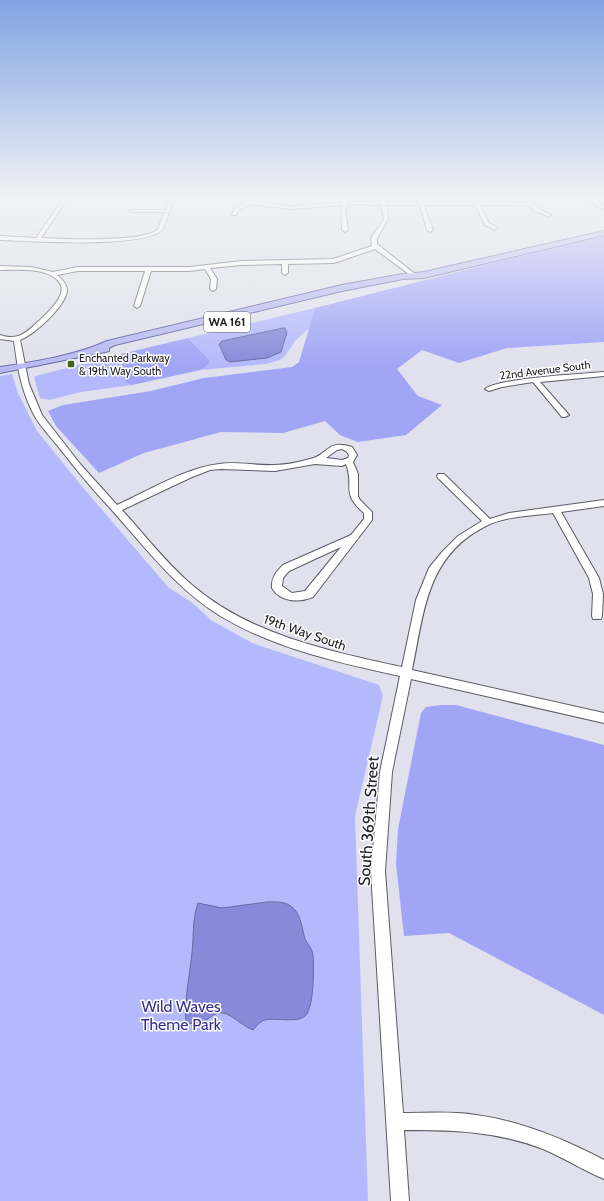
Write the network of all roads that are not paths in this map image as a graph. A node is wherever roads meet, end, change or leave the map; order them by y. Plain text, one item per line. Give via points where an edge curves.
1 (356, 254) edge
2 (384, 254) edge
3 (486, 254) edge
4 (514, 254) edge
5 (285, 262) junction
6 (0, 268) edge
7 (207, 268) junction
8 (148, 270) junction
9 (285, 273) dead end
10 (53, 274) junction
11 (413, 275) junction
12 (213, 289) dead end
13 (137, 306) dead end
14 (0, 337) edge
15 (17, 338) junction
16 (21, 367) junction
17 (0, 370) edge
18 (604, 374) edge
19 (0, 376) edge
20 (535, 380) junction
21 (489, 389) dead end
22 (565, 415) dead end
23 (315, 461) junction
24 (349, 462) junction
25 (441, 476) dead end
26 (604, 504) edge
27 (116, 509) junction
28 (555, 509) junction
29 (488, 522) junction
30 (354, 536) junction
31 (597, 616) dead end
32 (406, 673) junction
33 (604, 718) edge
34 (394, 1122) junction
35 (604, 1170) edge
36 (400, 1201) edge

1 - 5 street via 338,260
2 - 11 street
3 - 11 main road, WA 161 via 417,270
4 - 11 main road, WA 161 via 424,275
5 - 7 street via 238,263
5 - 9 street
6 - 10 street via 31,269
7 - 8 street
7 - 12 street via 214,279
8 - 10 street via 78,269
8 - 13 street
10 - 15 street via 60,280 64,289 62,300 40,324
11 - 16 main road, WA 161 via 113,349 96,350
14 - 15 street
15 - 16 street, 19th Way South
16 - 17 main road, WA 161
16 - 19 main road, WA 161
16 - 27 street, 19th Way South via 36,411 46,427
18 - 20 street, 22nd Avenue South
20 - 21 street, 22nd Avenue South
20 - 22 street
23 - 24 street
23 - 24 street via 322,458 330,449 340,447 348,448 352,452 353,457
23 - 27 street via 275,468 209,468
24 - 30 street via 354,474 354,496 369,515 366,524
25 - 29 street
26 - 28 street, South 369th Street
27 - 32 street, 19th Way South via 167,569 219,610 290,643 338,658
28 - 29 street, South 369th Street
28 - 31 street via 592,573 598,594
29 - 32 street, South 369th Street via 461,538 434,568 420,600
30 - 30 street via 286,568 278,577 277,588 290,596 302,597 309,594
32 - 33 street, 19th Way South
32 - 34 street, South 369th Street via 386,772 378,871
34 - 35 street via 468,1123 515,1131 562,1148
34 - 36 street, South 369th Street

